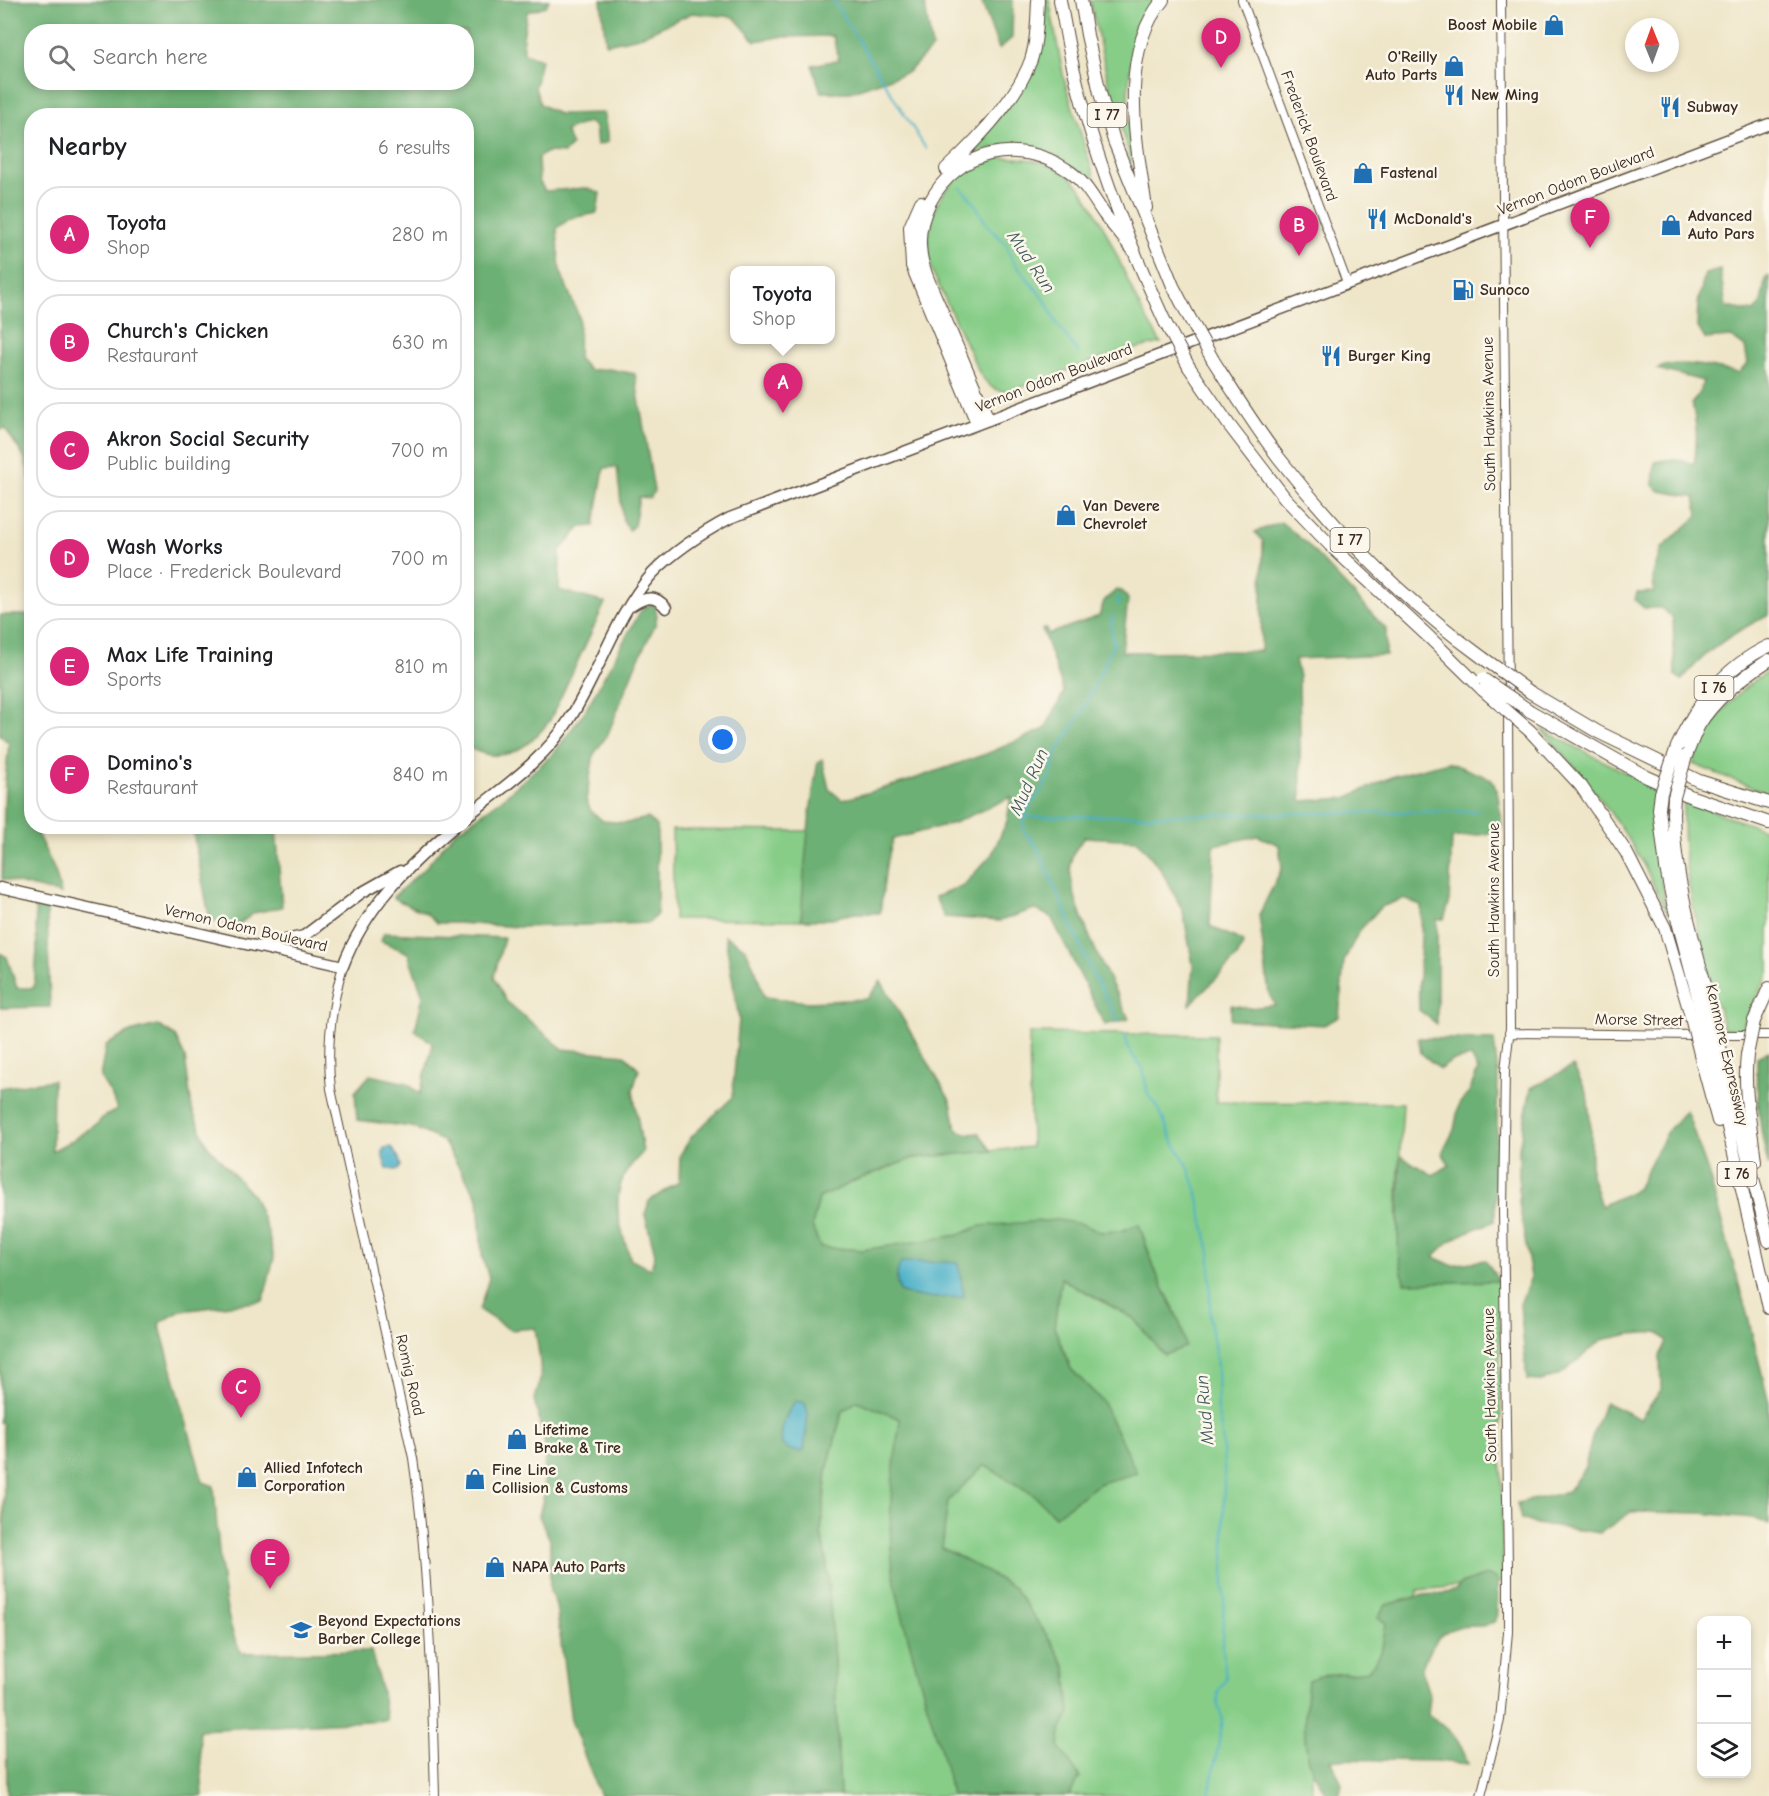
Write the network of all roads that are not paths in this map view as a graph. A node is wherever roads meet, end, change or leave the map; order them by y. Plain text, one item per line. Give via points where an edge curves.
1 (1038, 0) edge
2 (1060, 0) edge
3 (1081, 0) edge
4 (1163, 0) edge
5 (1242, 0) edge
6 (1501, 0) edge
7 (1769, 124) edge
8 (1148, 224) junction
9 (1502, 225) junction
10 (1133, 250) junction
11 (1347, 283) junction
12 (983, 421) junction
13 (628, 608) junction
14 (666, 608) dead end
15 (1769, 646) edge
16 (1769, 660) edge
17 (1483, 685) junction
18 (1682, 752) junction
19 (1769, 802) edge
20 (474, 811) edge
21 (1769, 823) edge
22 (446, 834) edge
23 (409, 866) junction
24 (0, 888) edge
25 (257, 946) junction
26 (344, 966) junction
27 (1769, 988) edge
28 (1700, 1008) junction
29 (1509, 1033) junction
30 (1769, 1035) edge
31 (1712, 1061) junction
32 (1763, 1218) junction
33 (1769, 1241) edge
34 (1769, 1308) edge
35 (435, 1796) edge
36 (1481, 1796) edge

1 - 12 highway via 1032,57 1022,79 991,122 930,186 910,227 912,266
2 - 10 highway, I 77 via 1094,144
3 - 8 highway, I 77 via 1112,132
4 - 8 highway via 1145,31 1136,81 1135,122
5 - 11 street, Frederick Boulevard
6 - 9 street, South Hawkins Avenue
7 - 9 main road, Vernon Odom Boulevard
8 - 19 highway, I 77, bridge via 1188,315 1251,419 1279,459 1371,564 1411,602 1530,692 1598,732 1699,781
9 - 11 main road, Vernon Odom Boulevard
9 - 29 street, South Hawkins Avenue
10 - 12 highway via 1081,182 1044,157 1022,152 990,154 957,168 945,178 919,232 921,262
10 - 17 highway, I 77, bridge via 1164,322 1189,367 1285,498 1330,545
11 - 12 main road, Vernon Odom Boulevard
12 - 13 main road, Vernon Odom Boulevard via 730,518 666,562
13 - 14 main road via 652,597
13 - 20 main road, Vernon Odom Boulevard via 569,721 524,770
15 - 18 highway, I 76 via 1718,682 1687,725
16 - 18 highway via 1718,702
17 - 21 highway, bridge via 1647,777
17 - 28 highway, bridge via 1581,786 1604,818 1665,927
18 - 28 highway, bridge via 1674,797 1674,841
18 - 28 highway, Kenmore Expressway / I 76, bridge via 1661,793 1659,809 1673,903
22 - 23 main road, Vernon Odom Boulevard
23 - 25 main road via 361,893 304,936
23 - 26 main road, Vernon Odom Boulevard via 358,932
24 - 25 main road, Vernon Odom Boulevard
25 - 26 main road, Vernon Odom Boulevard
26 - 35 street, Romig Road via 329,1032 328,1065 419,1499
27 - 32 highway, I 76, bridge via 1754,1021 1746,1067
28 - 31 highway, bridge
28 - 31 highway, bridge
29 - 30 street, Morse Street
29 - 36 street, South Hawkins Avenue via 1503,1211 1508,1632 1500,1720
31 - 32 highway
31 - 34 highway via 1733,1181
32 - 33 highway, I 76

